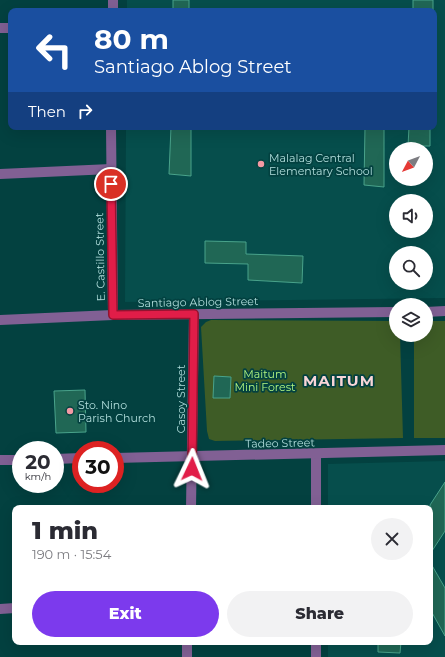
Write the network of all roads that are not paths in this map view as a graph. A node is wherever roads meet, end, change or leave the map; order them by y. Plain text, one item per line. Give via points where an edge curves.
1 (111, 130) edge
2 (111, 169) junction
3 (0, 174) edge
4 (445, 311) edge
5 (389, 312) edge
6 (433, 312) edge
7 (194, 314) junction
8 (113, 315) junction
9 (0, 320) edge
10 (445, 450) edge
11 (316, 454) junction
12 (193, 456) junction
13 (124, 458) edge
14 (0, 460) edge
15 (12, 460) edge
16 (191, 505) edge
17 (316, 505) edge
18 (12, 608) edge
19 (0, 609) edge
20 (187, 645) edge
21 (316, 645) edge
22 (187, 657) edge
23 (316, 657) edge

1 - 2 street, E. Castillo Street
2 - 3 street
2 - 8 street, E. Castillo Street
4 - 6 street
5 - 7 street, Santiago Ablog Street
7 - 8 street, Santiago Ablog Street
7 - 12 street, Casoy Street
8 - 9 street, Santiago Ablog Street
10 - 11 street, Tadeo Street
11 - 12 street, Tadeo Street
11 - 17 street
12 - 13 street, Tadeo Street
12 - 16 street, Casoy Street
14 - 15 street
18 - 19 street
20 - 22 street
21 - 23 street

